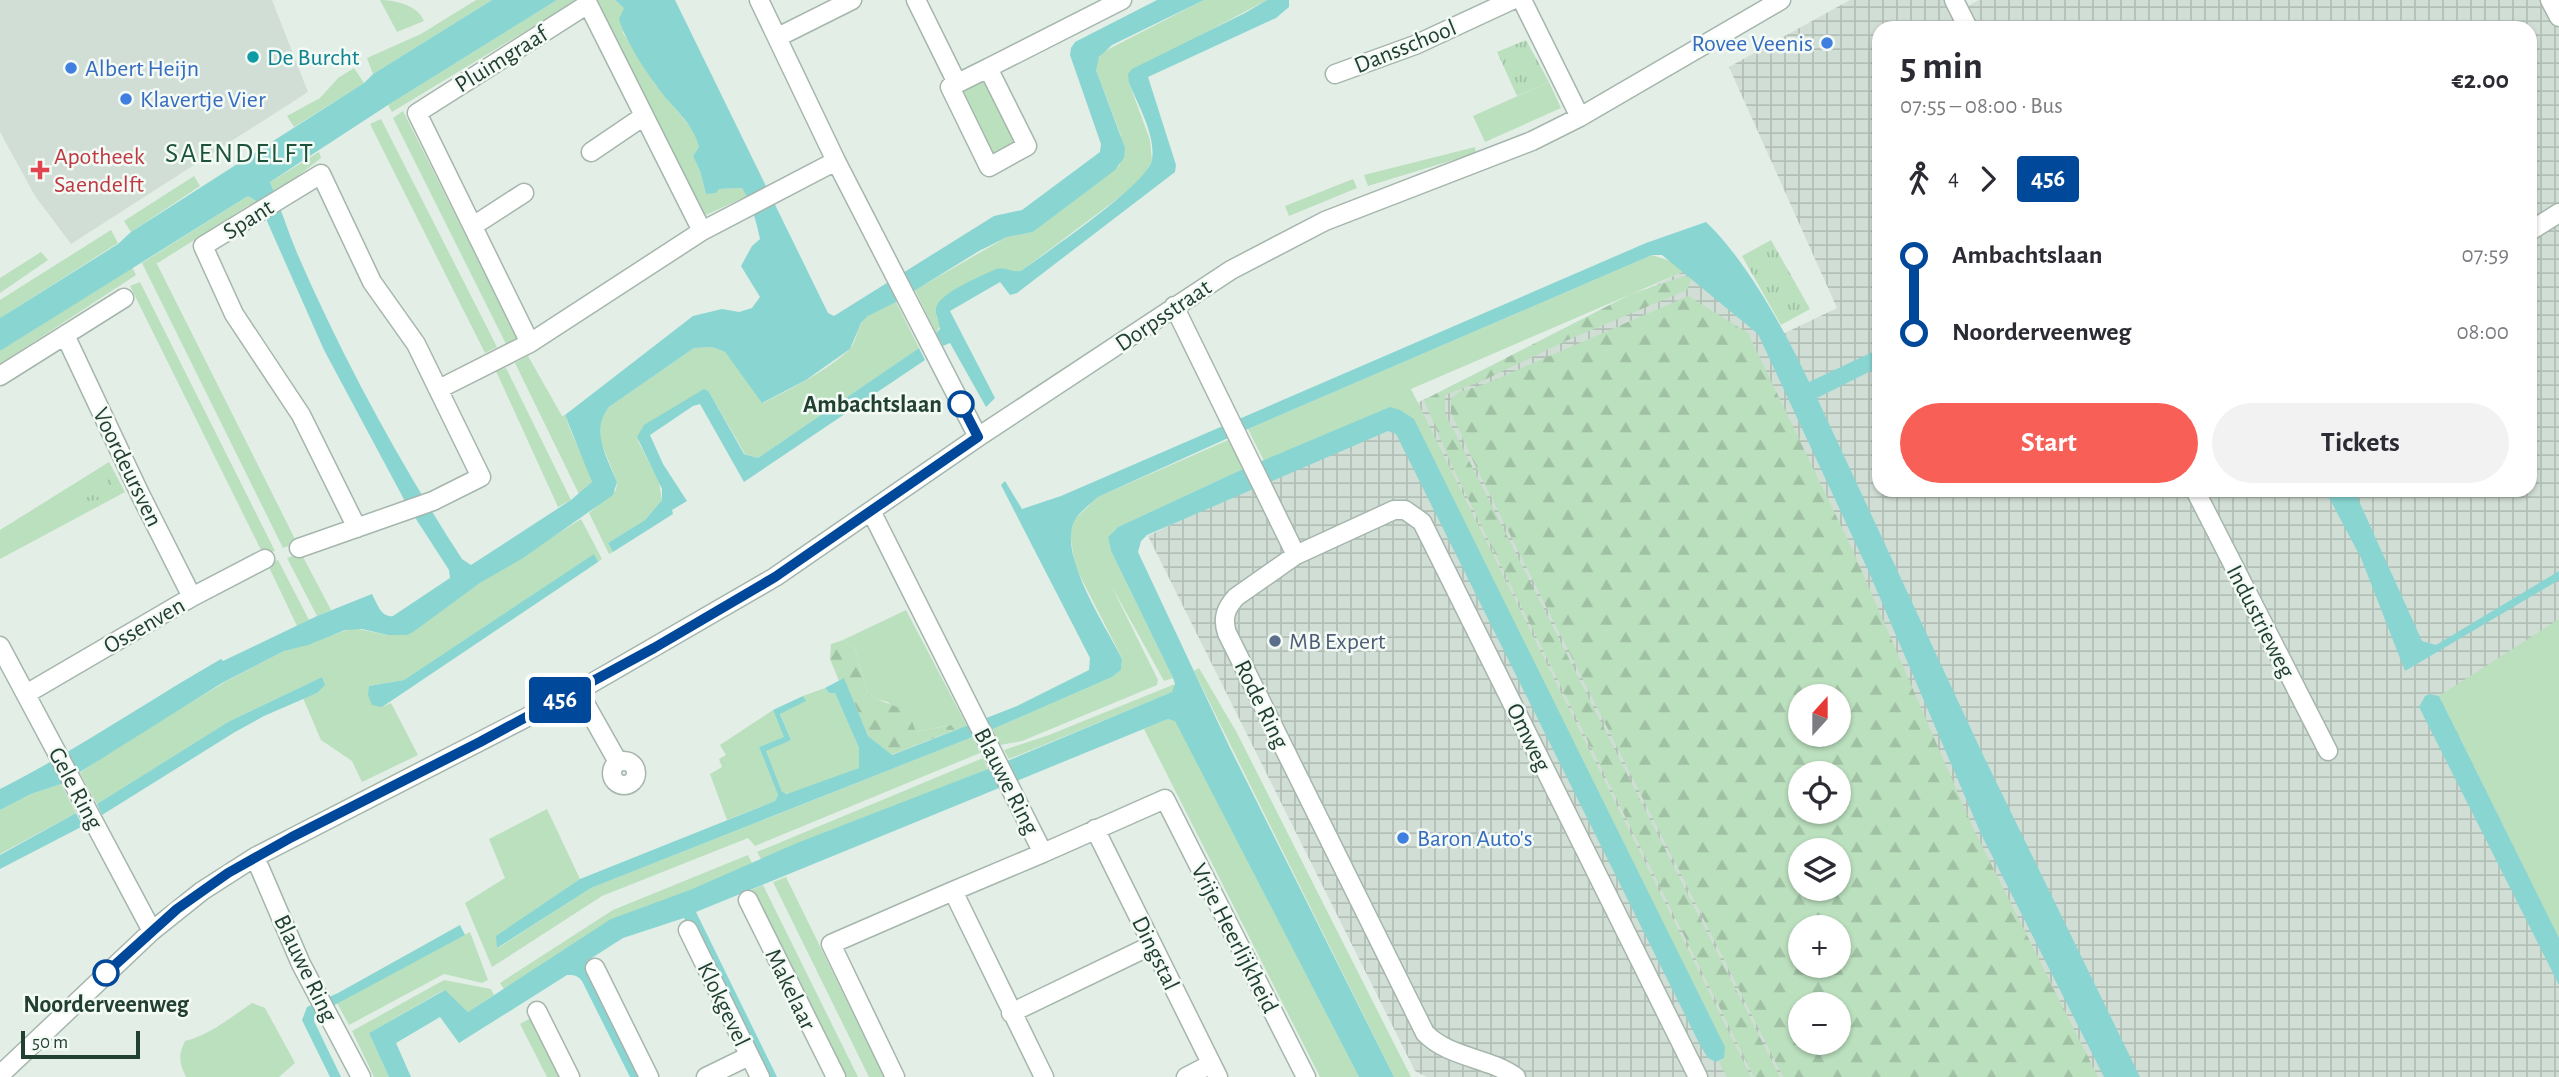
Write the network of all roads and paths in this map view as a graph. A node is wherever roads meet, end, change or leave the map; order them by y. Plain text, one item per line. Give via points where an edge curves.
1 (759, 0) edge
2 (852, 0) edge
3 (916, 0) edge
4 (1122, 0) edge
5 (1512, 0) edge
6 (1522, 0) edge
7 (1781, 0) edge
8 (1954, 0) edge
9 (2550, 0) edge
10 (2559, 17) edge
11 (1964, 21) edge
12 (778, 37) junction
13 (988, 68) junction
14 (1335, 74) dead end
15 (957, 83) junction
16 (644, 116) junction
17 (1580, 117) junction
18 (591, 152) dead end
19 (836, 161) junction
20 (524, 193) dead end
21 (2559, 213) edge
22 (473, 226) junction
23 (2537, 226) edge
24 (702, 231) junction
25 (124, 298) dead end
26 (1174, 306) junction
27 (65, 335) junction
28 (530, 343) junction
29 (0, 376) edge
30 (439, 389) junction
31 (978, 437) junction
32 (2199, 497) edge
33 (871, 511) junction
34 (357, 528) junction
35 (299, 548) dead end
36 (1296, 555) junction
37 (265, 559) dead end
38 (192, 597) junction
39 (0, 646) edge
40 (578, 691) junction
41 (26, 694) junction
42 (2328, 751) dead end
43 (618, 762) dead end
44 (1095, 829) junction
45 (1043, 853) junction
46 (255, 857) junction
47 (953, 891) junction
48 (748, 900) dead end
49 (688, 930) dead end
50 (152, 931) junction
51 (1152, 945) junction
52 (595, 968) dead end
53 (537, 1011) dead end
54 (1012, 1013) junction
55 (749, 1056) junction
56 (1214, 1071) edge
57 (0, 1075) edge
58 (361, 1077) edge
59 (570, 1077) edge
60 (649, 1077) edge
61 (706, 1077) edge
62 (760, 1077) edge
63 (836, 1077) edge
64 (895, 1077) edge
65 (1044, 1077) edge
66 (1186, 1077) edge
67 (1306, 1077) edge
68 (1516, 1077) edge
69 (1698, 1077) edge

1 - 12 street
2 - 12 street
3 - 15 street
4 - 13 street
5 - 14 street, Dansschool
6 - 17 street
7 - 17 street, Dorpsstraat
8 - 11 street
9 - 10 street
12 - 19 street
13 - 15 street
13 - 15 street via 1027,146 989,167 950,87
16 - 18 street
16 - 22 street, Pluimgraaf via 588,4 429,105 417,113
16 - 24 street, Pluimgraaf
17 - 26 street, Dorpsstraat via 1491,158 1325,221
19 - 24 street
19 - 31 street
20 - 22 street
21 - 23 street
22 - 28 street, Pluimgraaf
24 - 28 street
25 - 27 street
26 - 31 street, Dorpsstraat
26 - 36 street
27 - 29 street
27 - 38 street, Voordeursven
28 - 30 street
30 - 34 street, Spant via 481,477 433,501
30 - 34 street, Spant via 416,344 372,282 321,174 204,246 234,314 301,415
31 - 33 street, Dorpsstraat
32 - 42 street, Industrieweg
33 - 40 street, Dorpsstraat via 775,577
33 - 45 street, Blauwe Ring
34 - 35 street, Spant
36 - 68 street, Rode Ring via 1229,604 1224,617 1227,633 1425,1033 1445,1049 1495,1064
36 - 69 street, Omweg via 1394,510 1405,510 1422,522
37 - 38 street, Ossenven
38 - 41 street, Ossenven
39 - 41 street, Gele Ring
40 - 43 street
40 - 46 street, Dorpsstraat
41 - 50 street, Gele Ring
44 - 45 street
44 - 51 street, Dingstal
44 - 67 street, Vrije Heerlijkheid via 1165,799
45 - 47 street, Blauwe Ring
46 - 50 street, Dorpsstraat
46 - 58 street, Blauwe Ring via 318,999
47 - 54 street
47 - 64 street, Blauwe Ring via 831,944
48 - 63 street, Makelaar
49 - 55 street, Klokgevel
50 - 57 street, Dorpsstraat
51 - 54 street
51 - 56 street, Dingstal
52 - 60 street
53 - 59 street
54 - 65 street
55 - 61 street
55 - 62 street, Klokgevel
56 - 66 street

